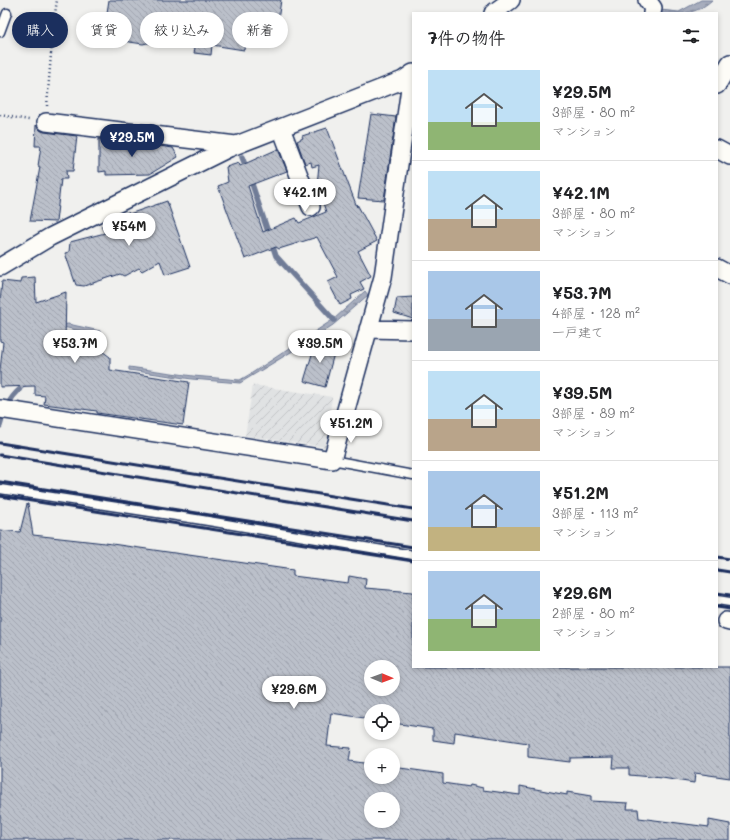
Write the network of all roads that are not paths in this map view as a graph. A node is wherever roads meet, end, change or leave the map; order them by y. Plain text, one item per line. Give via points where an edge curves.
1 (511, 0) edge
2 (647, 0) edge
3 (495, 12) edge
4 (652, 12) edge
5 (7, 13) dead end
6 (0, 32) edge
7 (730, 63) edge
8 (412, 74) edge
9 (412, 80) edge
10 (718, 83) edge
11 (46, 122) road end
12 (281, 128) junction
13 (236, 145) junction
14 (718, 150) edge
15 (730, 156) edge
16 (311, 207) dead end
17 (0, 267) edge
18 (718, 269) edge
19 (730, 275) edge
20 (368, 329) junction
21 (412, 330) edge
22 (0, 409) edge
23 (332, 460) junction
24 (412, 475) edge
25 (0, 489) edge
26 (412, 555) edge
27 (718, 600) edge
28 (730, 602) edge

1 - 3 street
2 - 4 street via 653,8
5 - 6 lane
7 - 10 street
8 - 12 street via 403,80
9 - 20 street via 383,277
11 - 13 street
12 - 13 street
12 - 16 street
13 - 17 street via 50,237
14 - 15 street
18 - 19 street
20 - 21 street
20 - 23 street
22 - 23 street
23 - 24 lane
25 - 26 lane
27 - 28 lane

